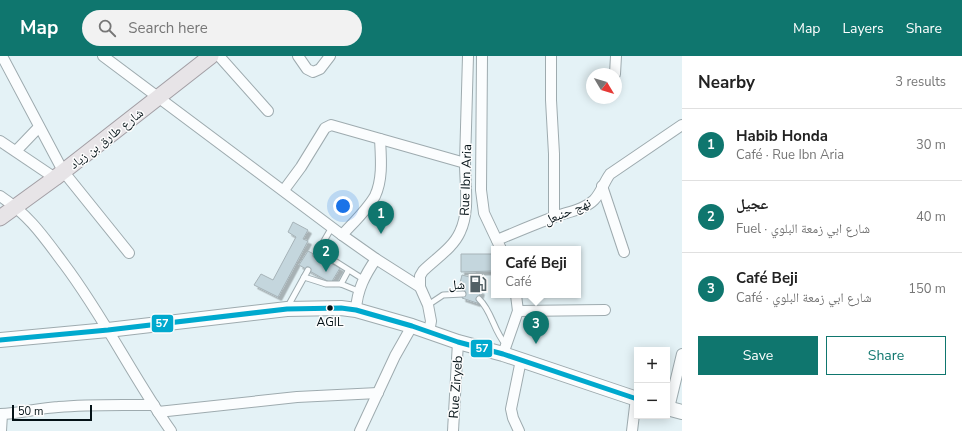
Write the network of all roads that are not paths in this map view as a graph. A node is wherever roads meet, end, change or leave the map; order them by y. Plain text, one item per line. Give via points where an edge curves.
1 (2, 56) edge
2 (103, 56) edge
3 (220, 56) edge
4 (298, 56) edge
5 (330, 56) edge
6 (468, 56) edge
7 (482, 56) edge
8 (551, 56) edge
9 (616, 56) edge
10 (205, 58) edge
11 (615, 68) edge
12 (159, 97) junction
13 (268, 111) dead end
14 (682, 125) edge
15 (39, 127) junction
16 (380, 139) junction
17 (0, 141) edge
18 (16, 151) junction
19 (465, 164) junction
20 (59, 174) junction
21 (602, 186) junction
22 (284, 190) junction
23 (0, 196) edge
24 (15, 207) junction
25 (554, 217) junction
26 (0, 218) edge
27 (332, 227) junction
28 (342, 235) junction
29 (499, 245) edge
30 (624, 252) dead end
31 (128, 253) dead end
32 (376, 259) junction
33 (308, 270) dead end
34 (348, 271) junction
35 (304, 277) junction
36 (363, 279) junction
37 (341, 284) junction
38 (420, 287) junction
39 (358, 291) junction
40 (463, 294) dead end
41 (516, 298) edge
42 (478, 299) dead end
43 (428, 305) junction
44 (287, 309) junction
45 (356, 310) junction
46 (605, 310) dead end
47 (518, 312) junction
48 (412, 326) junction
49 (108, 330) junction
50 (429, 332) junction
51 (0, 340) edge
52 (458, 342) junction
53 (505, 350) junction
54 (682, 354) edge
55 (521, 360) junction
56 (378, 394) junction
57 (634, 398) edge
58 (156, 409) junction
59 (673, 409) edge
60 (1, 414) edge
61 (634, 415) edge
62 (1, 431) edge
63 (171, 431) edge
64 (360, 431) edge
65 (453, 431) edge
66 (519, 431) edge
67 (632, 431) edge

1 - 15 street
2 - 12 street
3 - 13 street
4 - 5 street via 307,69 313,72 320,69
6 - 19 street, Rue Ibn Aria
7 - 29 street, Rue Ibn Aria via 481,190 484,213
8 - 25 street
9 - 11 street
10 - 12 main road, شارع طارق بن زياد
12 - 20 main road, شارع طارق بن زياد
12 - 22 street
14 - 21 street, نهج حنبعل via 617,168
15 - 18 street
15 - 20 street
16 - 19 street
16 - 22 street via 328,126
16 - 28 street via 380,175 374,196
17 - 18 street
18 - 20 street
19 - 38 street, Rue Ibn Aria via 466,206 460,233 423,271 420,276
20 - 24 main road, شارع طارق بن زياد
20 - 31 street
21 - 25 street, نهج حنبعل via 592,202
21 - 30 street
22 - 27 street
23 - 24 street
24 - 26 main road, شارع طارق بن زياد
24 - 49 street via 42,233
25 - 29 street, نهج حنبعل
27 - 28 street
27 - 34 lane via 318,253 334,260
28 - 32 street
32 - 36 street
32 - 38 street
33 - 35 lane
34 - 36 lane
34 - 37 lane
35 - 37 lane via 326,284
35 - 44 lane
36 - 39 street
37 - 39 lane
38 - 43 street
39 - 45 street
40 - 43 lane via 443,295
41 - 47 street
42 - 53 lane via 484,304
43 - 50 street via 431,321
44 - 45 main road
44 - 49 main road
45 - 48 main road
46 - 47 street
47 - 53 street
48 - 50 main road
48 - 56 street
49 - 51 main road
49 - 58 street
50 - 52 main road
52 - 53 main road
52 - 65 street, Rue Ziryeb
53 - 55 main road
54 - 59 street
55 - 57 main road
55 - 66 street via 511,410
56 - 58 street via 297,397
56 - 64 street
58 - 60 street via 60,406
58 - 63 street
60 - 62 street
61 - 67 street

